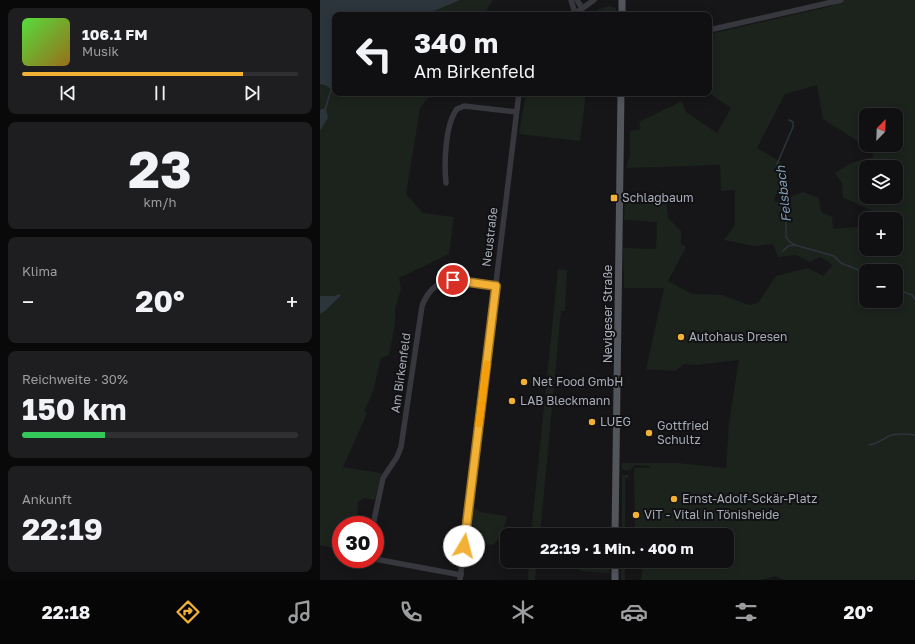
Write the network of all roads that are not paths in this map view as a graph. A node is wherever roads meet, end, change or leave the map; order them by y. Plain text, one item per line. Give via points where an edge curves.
1 (571, 0) edge
2 (577, 0) edge
3 (594, 0) edge
4 (622, 0) edge
5 (841, 0) edge
6 (582, 8) junction
7 (574, 12) edge
8 (577, 12) edge
9 (622, 12) edge
10 (712, 29) edge
11 (519, 96) edge
12 (621, 96) edge
13 (516, 112) junction
14 (446, 183) dead end
15 (496, 286) junction
16 (375, 516) edge
17 (615, 528) edge
18 (384, 561) edge
19 (615, 568) edge
20 (460, 577) edge
21 (615, 580) edge

1 - 7 street
2 - 6 street
3 - 6 street
4 - 9 main road
5 - 10 street
6 - 8 street
11 - 13 street, Neustraße
12 - 17 main road, Nevigeser Straße
13 - 14 street via 464,106 457,109 450,122
13 - 15 street, Neustraße
15 - 16 street, Am Birkenfeld via 444,281 426,294 422,306 401,447 383,478
15 - 20 street, Neustraße
18 - 20 street, Neustraße
19 - 21 main road

